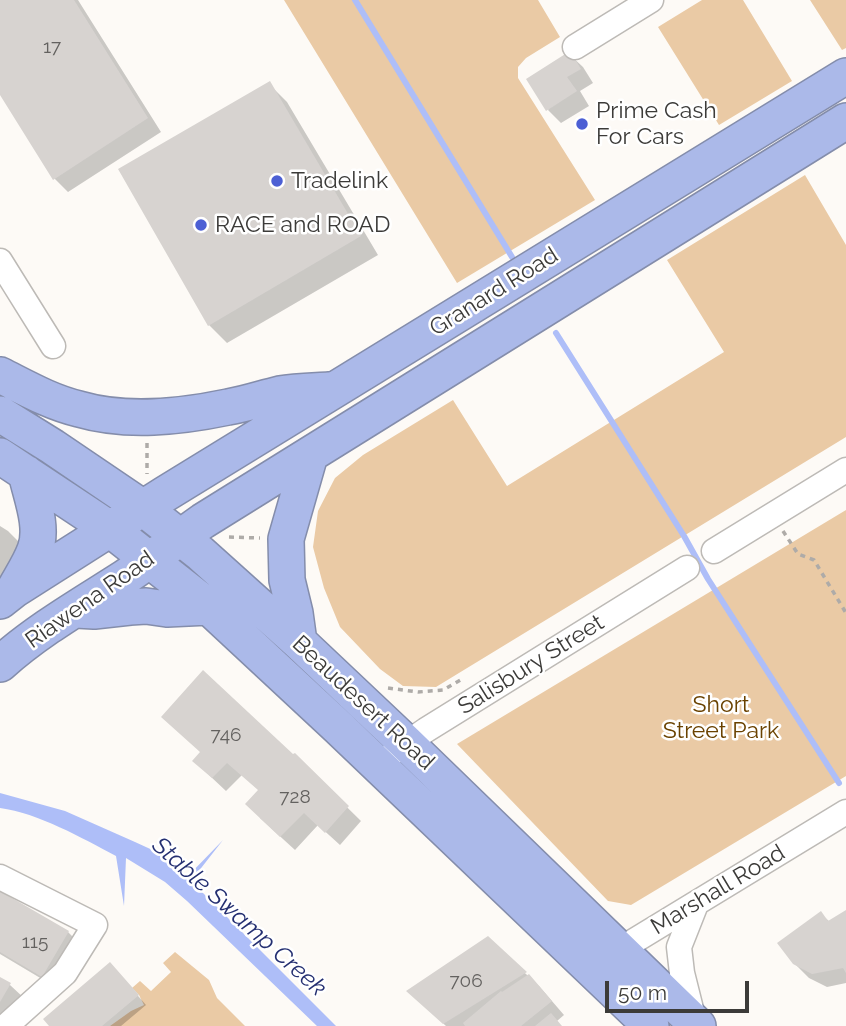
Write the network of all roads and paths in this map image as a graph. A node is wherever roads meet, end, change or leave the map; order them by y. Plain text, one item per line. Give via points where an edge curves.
1 (651, 0) edge
2 (575, 47) dead end
3 (846, 76) edge
4 (846, 121) edge
5 (0, 261) edge
6 (53, 346) dead end
7 (0, 375) edge
8 (335, 390) junction
9 (0, 414) edge
10 (147, 438) dead end
11 (310, 455) junction
12 (13, 465) edge
13 (846, 470) edge
14 (145, 494) junction
15 (772, 514) junction
16 (110, 529) junction
17 (180, 537) junction
18 (224, 537) dead end
19 (264, 538) dead end
20 (714, 551) dead end
21 (149, 560) junction
22 (687, 569) dead end
23 (7, 596) edge
24 (209, 607) junction
25 (73, 610) junction
26 (846, 613) edge
27 (299, 642) junction
28 (0, 664) edge
29 (502, 683) junction
30 (383, 687) dead end
31 (407, 743) junction
32 (376, 764) junction
33 (846, 812) edge
34 (0, 877) edge
35 (696, 904) junction
36 (621, 950) junction
37 (592, 970) junction
38 (696, 1024) edge
39 (6, 1026) edge
40 (652, 1026) edge

1 - 2 street
3 - 8 highway, Granard Road
4 - 11 highway, Granard Road
5 - 6 street
7 - 8 highway via 46,399 114,416 186,414 282,394
8 - 14 highway, Granard Road
9 - 14 highway, Beaudesert Road
10 - 14 path
11 - 17 highway, Granard Road
11 - 27 highway via 286,539
12 - 16 highway, Beaudesert Road
12 - 23 highway via 38,529 36,550
13 - 15 street
14 - 16 highway, Riawena Road
14 - 17 highway, Beaudesert Road
15 - 20 street
15 - 26 path via 799,554 814,560
16 - 21 highway, Beaudesert Road
16 - 23 highway, Riawena Road
17 - 21 highway, Riawena Road
17 - 27 highway, Beaudesert Road
18 - 19 path
21 - 24 highway, Beaudesert Road
21 - 25 highway, Riawena Road
22 - 29 street, Salisbury Street
24 - 25 highway
24 - 32 highway, Beaudesert Road
25 - 28 highway, Riawena Road
27 - 31 highway, Beaudesert Road
29 - 30 path via 492,669 483,668 443,690
29 - 31 street, Salisbury Street
31 - 32 street, Salisbury Street
31 - 36 highway, Beaudesert Road
32 - 37 highway, Beaudesert Road
33 - 35 street, Marshall Road
34 - 39 street via 95,925 65,973
35 - 36 street, Marshall Road
35 - 38 street via 679,947
36 - 37 street, Marshall Road
36 - 38 highway, Beaudesert Road
37 - 40 highway, Beaudesert Road

